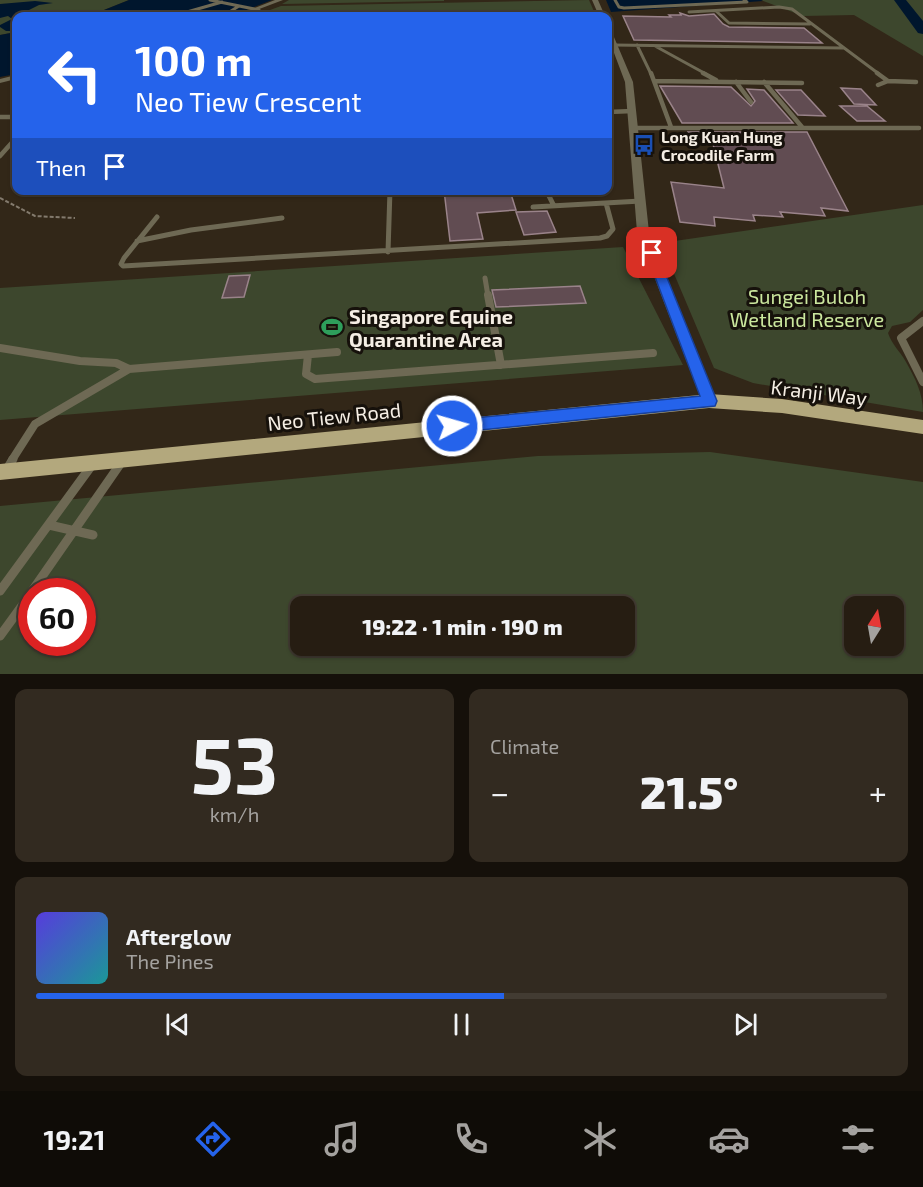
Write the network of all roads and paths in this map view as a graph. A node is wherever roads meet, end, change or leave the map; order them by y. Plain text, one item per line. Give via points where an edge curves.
1 (210, 0) edge
2 (280, 0) edge
3 (615, 0) edge
4 (744, 0) edge
5 (222, 2) junction
6 (239, 6) junction
7 (259, 10) junction
8 (716, 11) junction
9 (187, 12) edge
10 (229, 12) edge
11 (252, 12) edge
12 (689, 12) dead end
13 (812, 24) junction
14 (612, 40) edge
15 (614, 45) junction
16 (637, 45) junction
17 (655, 45) junction
18 (704, 46) junction
19 (843, 48) junction
20 (668, 53) junction
21 (654, 81) junction
22 (888, 81) junction
23 (718, 82) junction
24 (736, 82) junction
25 (764, 82) junction
26 (916, 82) dead end
27 (802, 83) dead end
28 (878, 85) dead end
29 (752, 102) dead end
30 (633, 111) junction
31 (612, 112) edge
32 (671, 127) junction
33 (802, 127) junction
34 (634, 128) junction
35 (919, 128) dead end
36 (12, 142) edge
37 (0, 156) edge
38 (390, 195) edge
39 (548, 195) edge
40 (0, 198) edge
41 (641, 201) junction
42 (606, 203) junction
43 (554, 206) junction
44 (533, 207) dead end
45 (75, 218) dead end
46 (157, 218) dead end
47 (282, 218) dead end
48 (138, 241) junction
49 (388, 252) junction
50 (484, 278) dead end
51 (923, 321) edge
52 (0, 348) edge
53 (337, 352) dead end
54 (653, 353) dead end
55 (308, 355) junction
56 (501, 365) junction
57 (129, 369) junction
58 (923, 382) edge
59 (709, 401) junction
60 (923, 427) edge
61 (124, 460) junction
62 (94, 463) junction
63 (3, 472) edge
64 (50, 525) junction
65 (75, 530) junction
66 (93, 535) dead end
67 (41, 578) edge
68 (0, 591) edge
69 (18, 611) edge
70 (0, 636) edge

1 - 5 lane
2 - 7 street
3 - 4 lane via 624,8 747,2
5 - 6 lane
5 - 9 lane
6 - 7 lane
6 - 10 lane
7 - 11 street
8 - 12 lane
8 - 13 lane via 729,23
8 - 13 lane via 787,8
13 - 19 lane
14 - 15 street
15 - 16 lane
15 - 30 street via 629,82
16 - 17 lane
16 - 21 lane
17 - 18 lane
17 - 20 lane
18 - 19 lane
18 - 20 lane
19 - 22 lane
20 - 23 lane
21 - 23 lane
21 - 32 lane
22 - 26 lane
22 - 28 lane
23 - 24 lane
24 - 25 lane
24 - 29 lane
25 - 27 lane
25 - 33 lane
30 - 31 lane
30 - 34 street
32 - 33 lane
32 - 34 lane
33 - 35 lane
34 - 41 street
36 - 37 lane
38 - 49 lane
39 - 43 lane
40 - 45 path via 35,216
41 - 42 lane
41 - 59 street via 643,232
42 - 43 lane
42 - 49 lane via 613,229 607,236
43 - 44 lane
46 - 48 lane
47 - 48 lane via 170,232
48 - 49 lane via 124,258 123,266
50 - 56 lane
51 - 58 lane via 901,338
52 - 57 lane via 116,363
53 - 55 lane
54 - 56 lane
55 - 56 lane via 306,374 315,378
55 - 57 lane
57 - 63 lane via 35,424
59 - 60 main road, Kranji Way via 783,406
59 - 61 main road, Neo Tiew Road
61 - 62 main road, Neo Tiew Road
61 - 65 lane
62 - 63 main road, Neo Tiew Road
62 - 64 lane
64 - 65 lane
64 - 68 lane
65 - 66 lane
65 - 67 lane
69 - 70 lane

